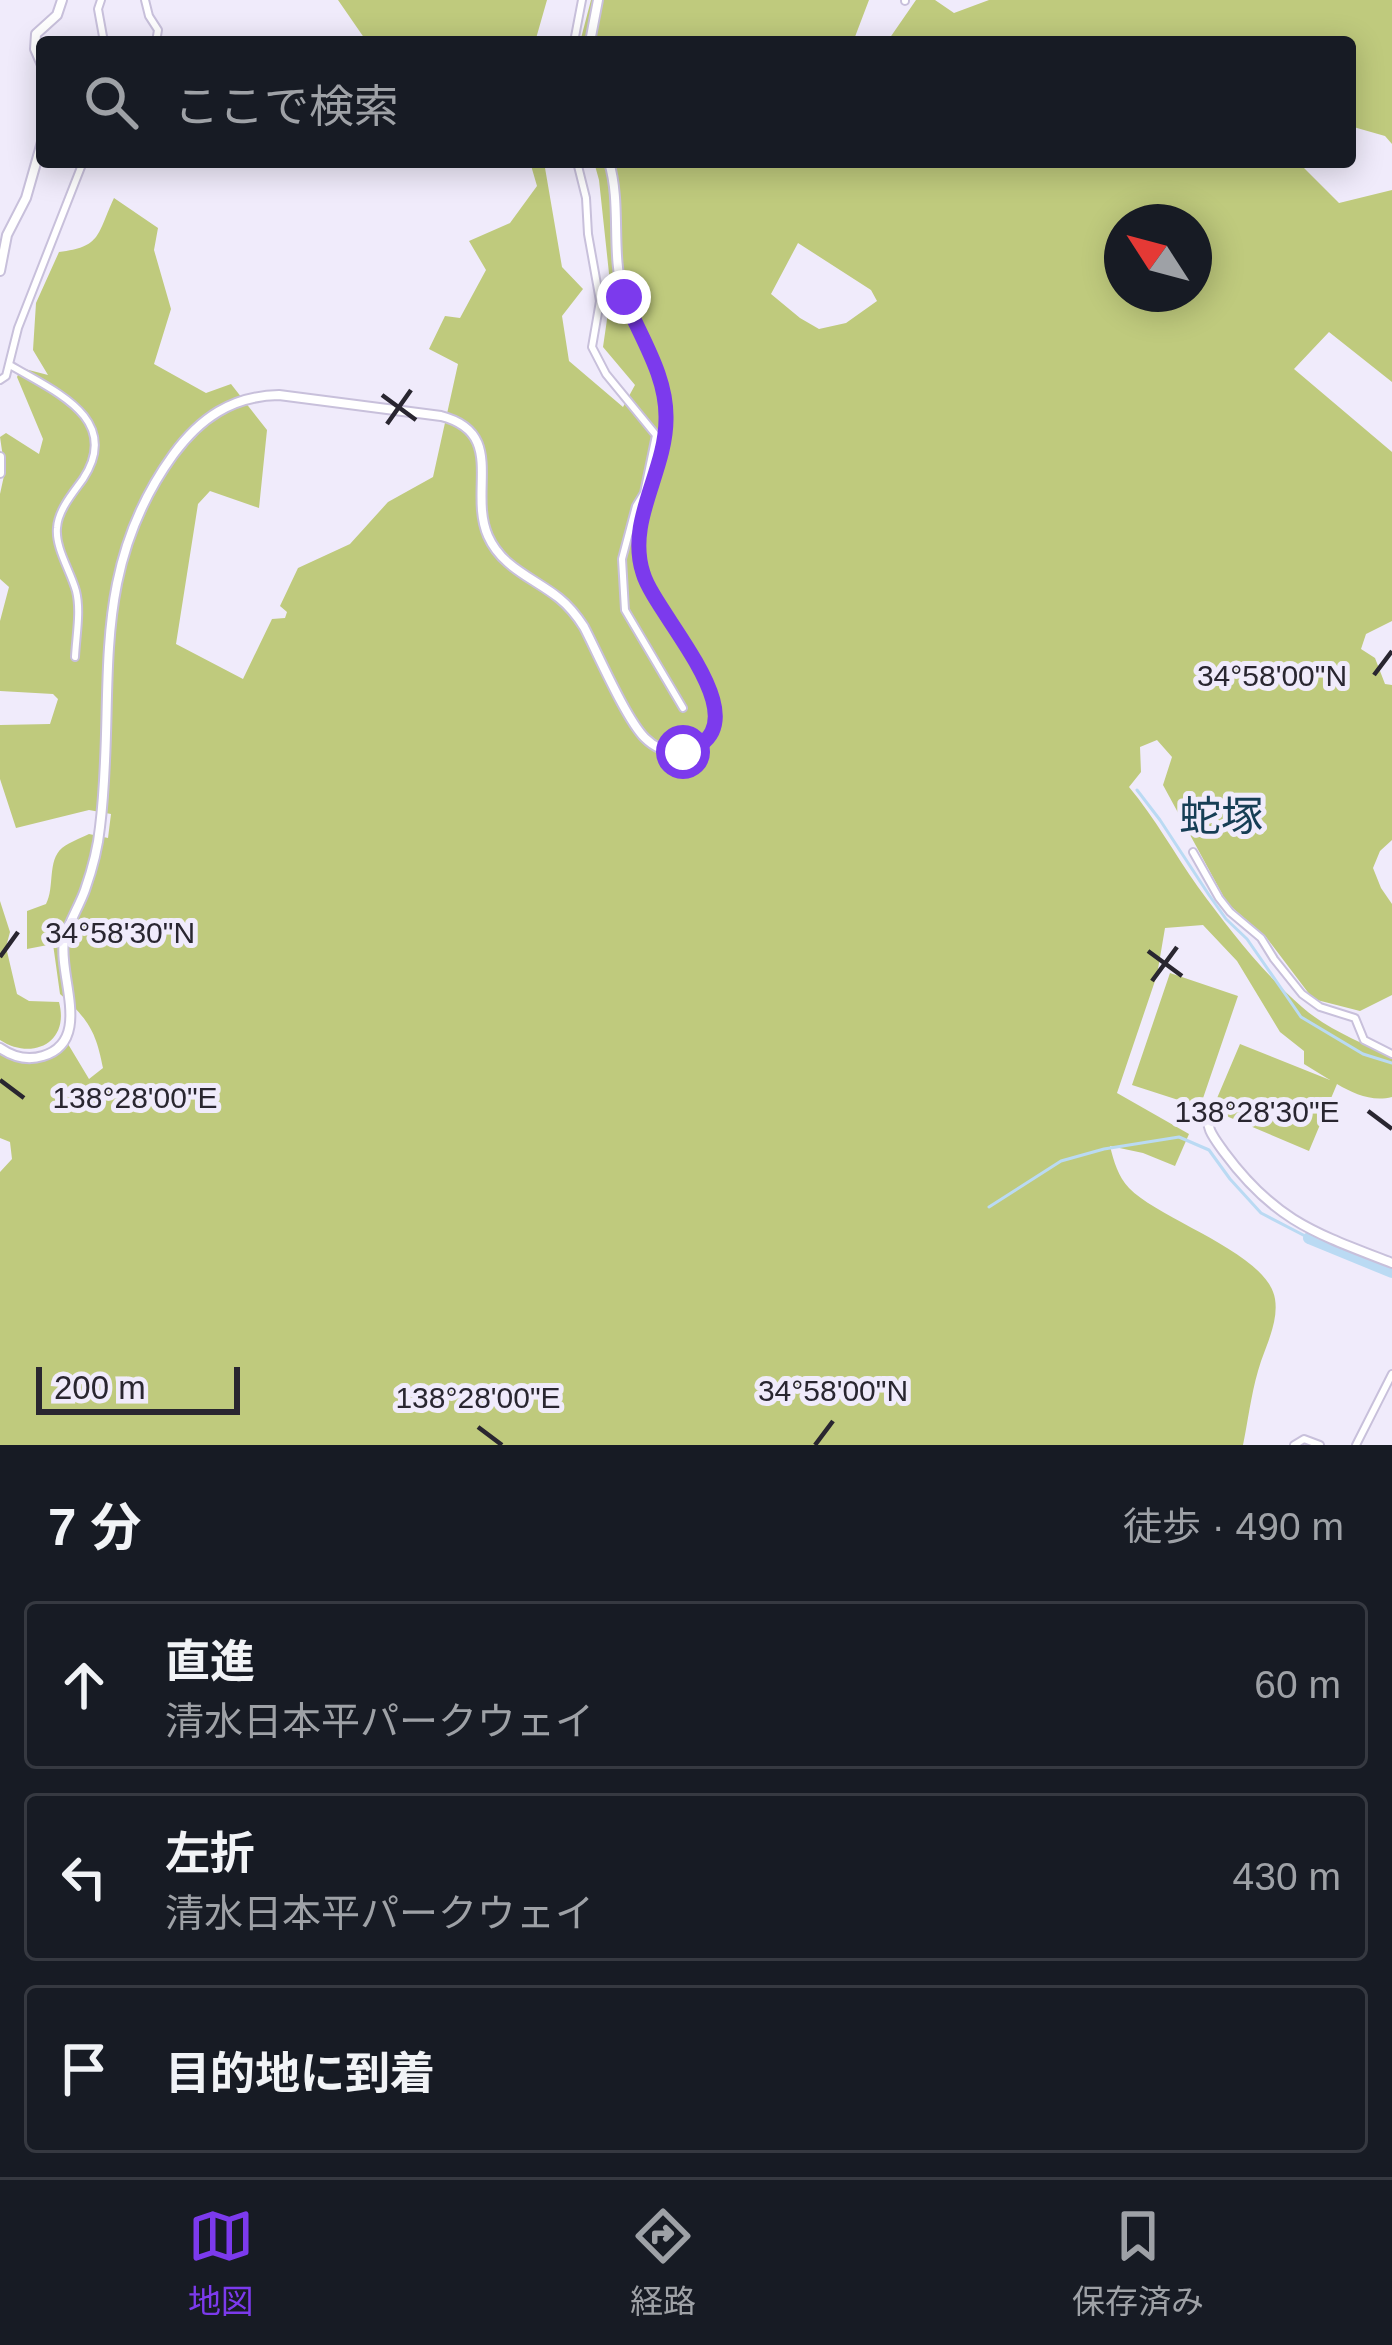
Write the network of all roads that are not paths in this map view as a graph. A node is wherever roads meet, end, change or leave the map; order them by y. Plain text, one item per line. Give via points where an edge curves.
1 (62, 0) edge
2 (101, 0) edge
3 (145, 0) edge
4 (582, 0) edge
5 (598, 0) edge
6 (103, 36) edge
7 (157, 36) edge
8 (575, 36) edge
9 (591, 36) edge
10 (36, 53) edge
11 (36, 163) edge
12 (81, 168) edge
13 (578, 168) edge
14 (610, 168) edge
15 (0, 272) edge
16 (10, 364) junction
17 (0, 380) edge
18 (0, 457) edge
19 (0, 473) edge
20 (75, 657) dead end
21 (682, 709) dead end
22 (1193, 852) dead end
23 (0, 1048) edge
24 (1392, 1054) edge
25 (1208, 1111) dead end
26 (1392, 1263) edge
27 (1392, 1374) edge
28 (1294, 1445) edge
29 (1320, 1445) edge
30 (1356, 1445) edge

1 - 10 street via 36,34
2 - 6 street
3 - 7 street
4 - 8 street
5 - 9 street
11 - 15 street
12 - 16 street
13 - 21 street via 600,301 592,347 656,435 622,559 625,610
14 - 23 street via 624,297 660,376 667,412 640,561 650,592 713,693 710,734 683,752 644,737 578,618 497,552 483,520 479,445 454,420 298,397 230,404 178,448 130,533 111,608 100,832 64,942 70,1027 51,1053 36,1058
16 - 17 street
16 - 20 street via 76,405 95,434 90,468 56,532 78,596
18 - 19 street
22 - 24 street via 1219,898 1301,994 1355,1018 1364,1040
25 - 26 street via 1210,1132 1264,1200 1321,1235
27 - 30 street
28 - 29 street

